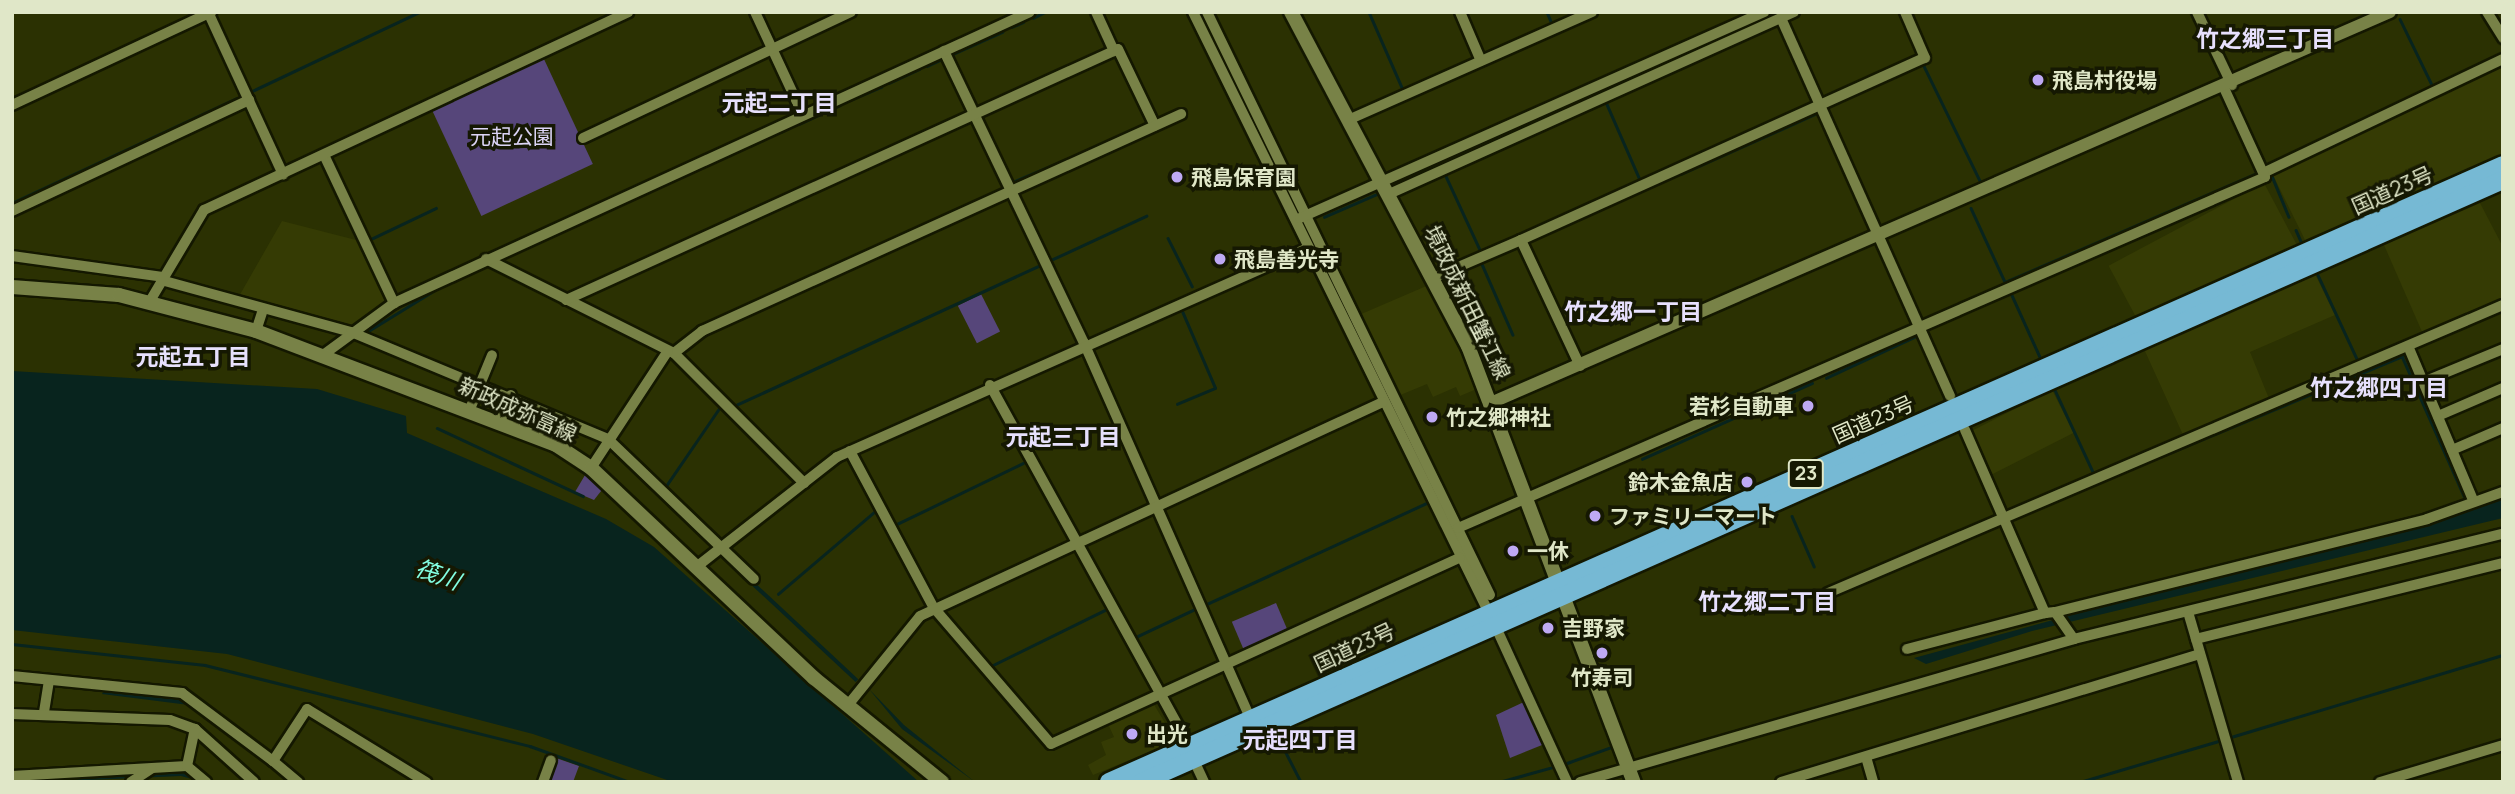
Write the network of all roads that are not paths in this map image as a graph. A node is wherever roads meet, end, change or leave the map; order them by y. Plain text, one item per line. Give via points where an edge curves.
1 (628, 12) edge
2 (755, 12) edge
3 (850, 12) edge
4 (1030, 12) edge
5 (1096, 12) edge
6 (1193, 12) edge
7 (1207, 12) edge
8 (1291, 12) edge
9 (1460, 12) edge
10 (1591, 12) edge
11 (1764, 12) edge
12 (1794, 12) edge
13 (1905, 12) edge
14 (2197, 12) edge
15 (2390, 12) edge
16 (2487, 12) edge
17 (209, 13) edge
18 (1781, 18) junction
19 (2503, 38) edge
20 (772, 49) junction
21 (944, 51) junction
22 (1114, 51) junction
23 (2503, 59) edge
24 (1480, 61) junction
25 (2228, 86) junction
26 (248, 100) junction
27 (12, 105) edge
28 (1820, 105) junction
29 (974, 114) junction
30 (1181, 114) dead end
31 (803, 115) junction
32 (1348, 120) junction
33 (1155, 126) junction
34 (583, 138) dead end
35 (324, 155) junction
36 (2503, 165) edge
37 (2265, 172) junction
38 (283, 174) junction
39 (2503, 180) edge
40 (1386, 189) junction
41 (1011, 191) junction
42 (12, 211) edge
43 (1307, 215) junction
44 (1294, 220) junction
45 (1880, 237) junction
46 (1521, 240) junction
47 (1308, 248) junction
48 (12, 256) edge
49 (486, 259) junction
50 (1435, 276) junction
51 (162, 279) junction
52 (12, 288) edge
53 (566, 300) junction
54 (150, 301) junction
55 (394, 303) junction
56 (2503, 305) edge
57 (263, 309) junction
58 (1920, 326) junction
59 (256, 331) junction
60 (351, 332) junction
61 (1084, 343) junction
62 (2408, 346) junction
63 (2503, 348) edge
64 (671, 352) junction
65 (323, 355) junction
66 (492, 355) dead end
67 (1580, 366) junction
68 (479, 382) junction
69 (2423, 382) junction
70 (990, 385) junction
71 (2503, 388) edge
72 (511, 396) junction
73 (1950, 396) dead end
74 (1383, 402) junction
75 (1493, 402) junction
76 (470, 409) junction
77 (2438, 416) junction
78 (499, 422) junction
79 (2503, 428) edge
80 (1965, 430) dead end
81 (607, 439) junction
82 (2452, 450) junction
83 (850, 451) junction
84 (591, 468) junction
85 (804, 483) junction
86 (2503, 492) edge
87 (1529, 499) junction
88 (2474, 502) junction
89 (1157, 505) junction
90 (2003, 519) junction
91 (1458, 528) junction
92 (2503, 534) edge
93 (1072, 543) junction
94 (723, 549) junction
95 (1460, 558) junction
96 (2503, 564) edge
97 (695, 568) junction
98 (754, 579) dead end
99 (1561, 589) junction
100 (1828, 593) dead end
101 (1490, 595) dead end
102 (1485, 606) dead end
103 (934, 608) junction
104 (2188, 612) junction
105 (2053, 613) junction
106 (1499, 634) dead end
107 (2071, 634) junction
108 (2196, 639) junction
109 (1907, 649) dead end
110 (2200, 654) junction
111 (1227, 664) junction
112 (12, 676) edge
113 (48, 685) junction
114 (1161, 694) junction
115 (848, 705) junction
116 (44, 712) junction
117 (12, 713) edge
118 (217, 720) junction
119 (1251, 720) junction
120 (199, 732) junction
121 (1184, 736) dead end
122 (2503, 745) edge
123 (1866, 757) junction
124 (551, 760) dead end
125 (273, 761) junction
126 (187, 766) junction
127 (1197, 767) dead end
128 (149, 770) junction
129 (1631, 775) edge
130 (21, 778) edge
131 (134, 780) edge
132 (206, 782) edge
133 (254, 782) edge
134 (298, 782) edge
135 (426, 782) edge
136 (543, 782) edge
137 (942, 782) edge
138 (1109, 782) edge
139 (1142, 782) edge
140 (1204, 782) edge
141 (1567, 782) edge
142 (1580, 782) edge
143 (1782, 782) edge
144 (1873, 782) edge
145 (2238, 782) edge
146 (2380, 782) edge

1 - 35 street
2 - 20 street
3 - 20 street
4 - 21 street
5 - 22 street
6 - 44 street
7 - 43 street
8 - 32 main road, 境政成新田蟹江線
9 - 24 street
10 - 24 street
11 - 40 street
12 - 18 street
13 - 28 street via 1925,58
14 - 25 street
15 - 25 street
16 - 19 street
17 - 26 street
17 - 27 street
18 - 28 street
18 - 40 street
20 - 31 street
20 - 34 street
21 - 29 street
21 - 31 street
22 - 29 street
22 - 33 street
23 - 37 street
24 - 32 street
25 - 37 street
25 - 45 street
26 - 38 street
26 - 42 street
28 - 45 street
28 - 46 street
29 - 41 street
29 - 53 street
30 - 33 street
31 - 49 street
32 - 40 main road, 境政成新田蟹江線
33 - 41 street
35 - 38 street
35 - 55 street
36 - 99 highway, 国道23号 / 23
37 - 58 street
38 - 51 street via 204,210
39 - 99 highway, 国道23号 / 23
40 - 43 street
40 - 50 main road, 境政成新田蟹江線
41 - 61 street
41 - 64 street via 702,331
43 - 44 street
43 - 91 street
44 - 47 street
45 - 58 street
45 - 67 street
46 - 50 street
46 - 67 street
47 - 61 street
47 - 74 street
48 - 51 street
49 - 53 street
49 - 55 street
50 - 75 main road, 境政成新田蟹江線
51 - 54 street
51 - 57 street
52 - 54 main road, 新政成弥富線
53 - 64 street
54 - 59 main road, 新政成弥富線
55 - 60 street
56 - 62 street
57 - 59 street
57 - 60 street
58 - 73 street
58 - 87 street
59 - 65 main road, 新政成弥富線
60 - 65 street
60 - 68 street
61 - 70 street
61 - 89 street
62 - 69 street
62 - 90 street
63 - 69 street
64 - 81 street
64 - 85 street
65 - 76 main road, 新政成弥富線
66 - 68 street
67 - 75 street
68 - 72 street
68 - 76 street
69 - 77 street
70 - 83 street
70 - 93 street
71 - 77 street
72 - 78 street
72 - 81 street
74 - 89 street
74 - 95 street
75 - 87 main road, 境政成新田蟹江線
76 - 78 main road, 新政成弥富線
77 - 82 street
78 - 84 main road, 新政成弥富線
79 - 82 street
80 - 90 street
81 - 84 street
81 - 94 street
82 - 88 street
83 - 85 street
83 - 103 street
84 - 97 main road, 新政成弥富線
85 - 94 street
86 - 88 street
87 - 91 street
87 - 99 main road, 境政成新田蟹江線
88 - 105 street
89 - 93 street
89 - 111 street
90 - 100 street
90 - 105 street
91 - 101 street
92 - 104 street
93 - 103 street
93 - 114 street
94 - 97 street
94 - 98 street
95 - 102 street
95 - 111 street
96 - 108 street
97 - 115 main road, 新政成弥富線
99 - 119 highway, 国道23号 / 23
99 - 129 main road, 境政成新田蟹江線
99 - 139 highway, 国道23号 / 23
103 - 114 street via 1051,744
103 - 115 street via 906,629
104 - 107 street
104 - 108 street
105 - 107 street
105 - 109 street
106 - 141 street
107 - 129 street
108 - 110 street
110 - 123 street
110 - 145 street
111 - 114 street
111 - 119 street
112 - 113 street
113 - 116 street
113 - 118 street via 182,693
114 - 121 street
115 - 137 main road, 新政成弥富線
116 - 117 street
116 - 120 street via 170,720
118 - 120 street
118 - 125 street
119 - 138 highway, 国道23号 / 23
120 - 126 street
120 - 133 street
122 - 146 street
123 - 143 street
123 - 144 street
124 - 136 street
125 - 134 street
125 - 135 street via 307,709
126 - 128 street
126 - 132 street
127 - 140 street
128 - 130 street
128 - 131 street
129 - 142 street

